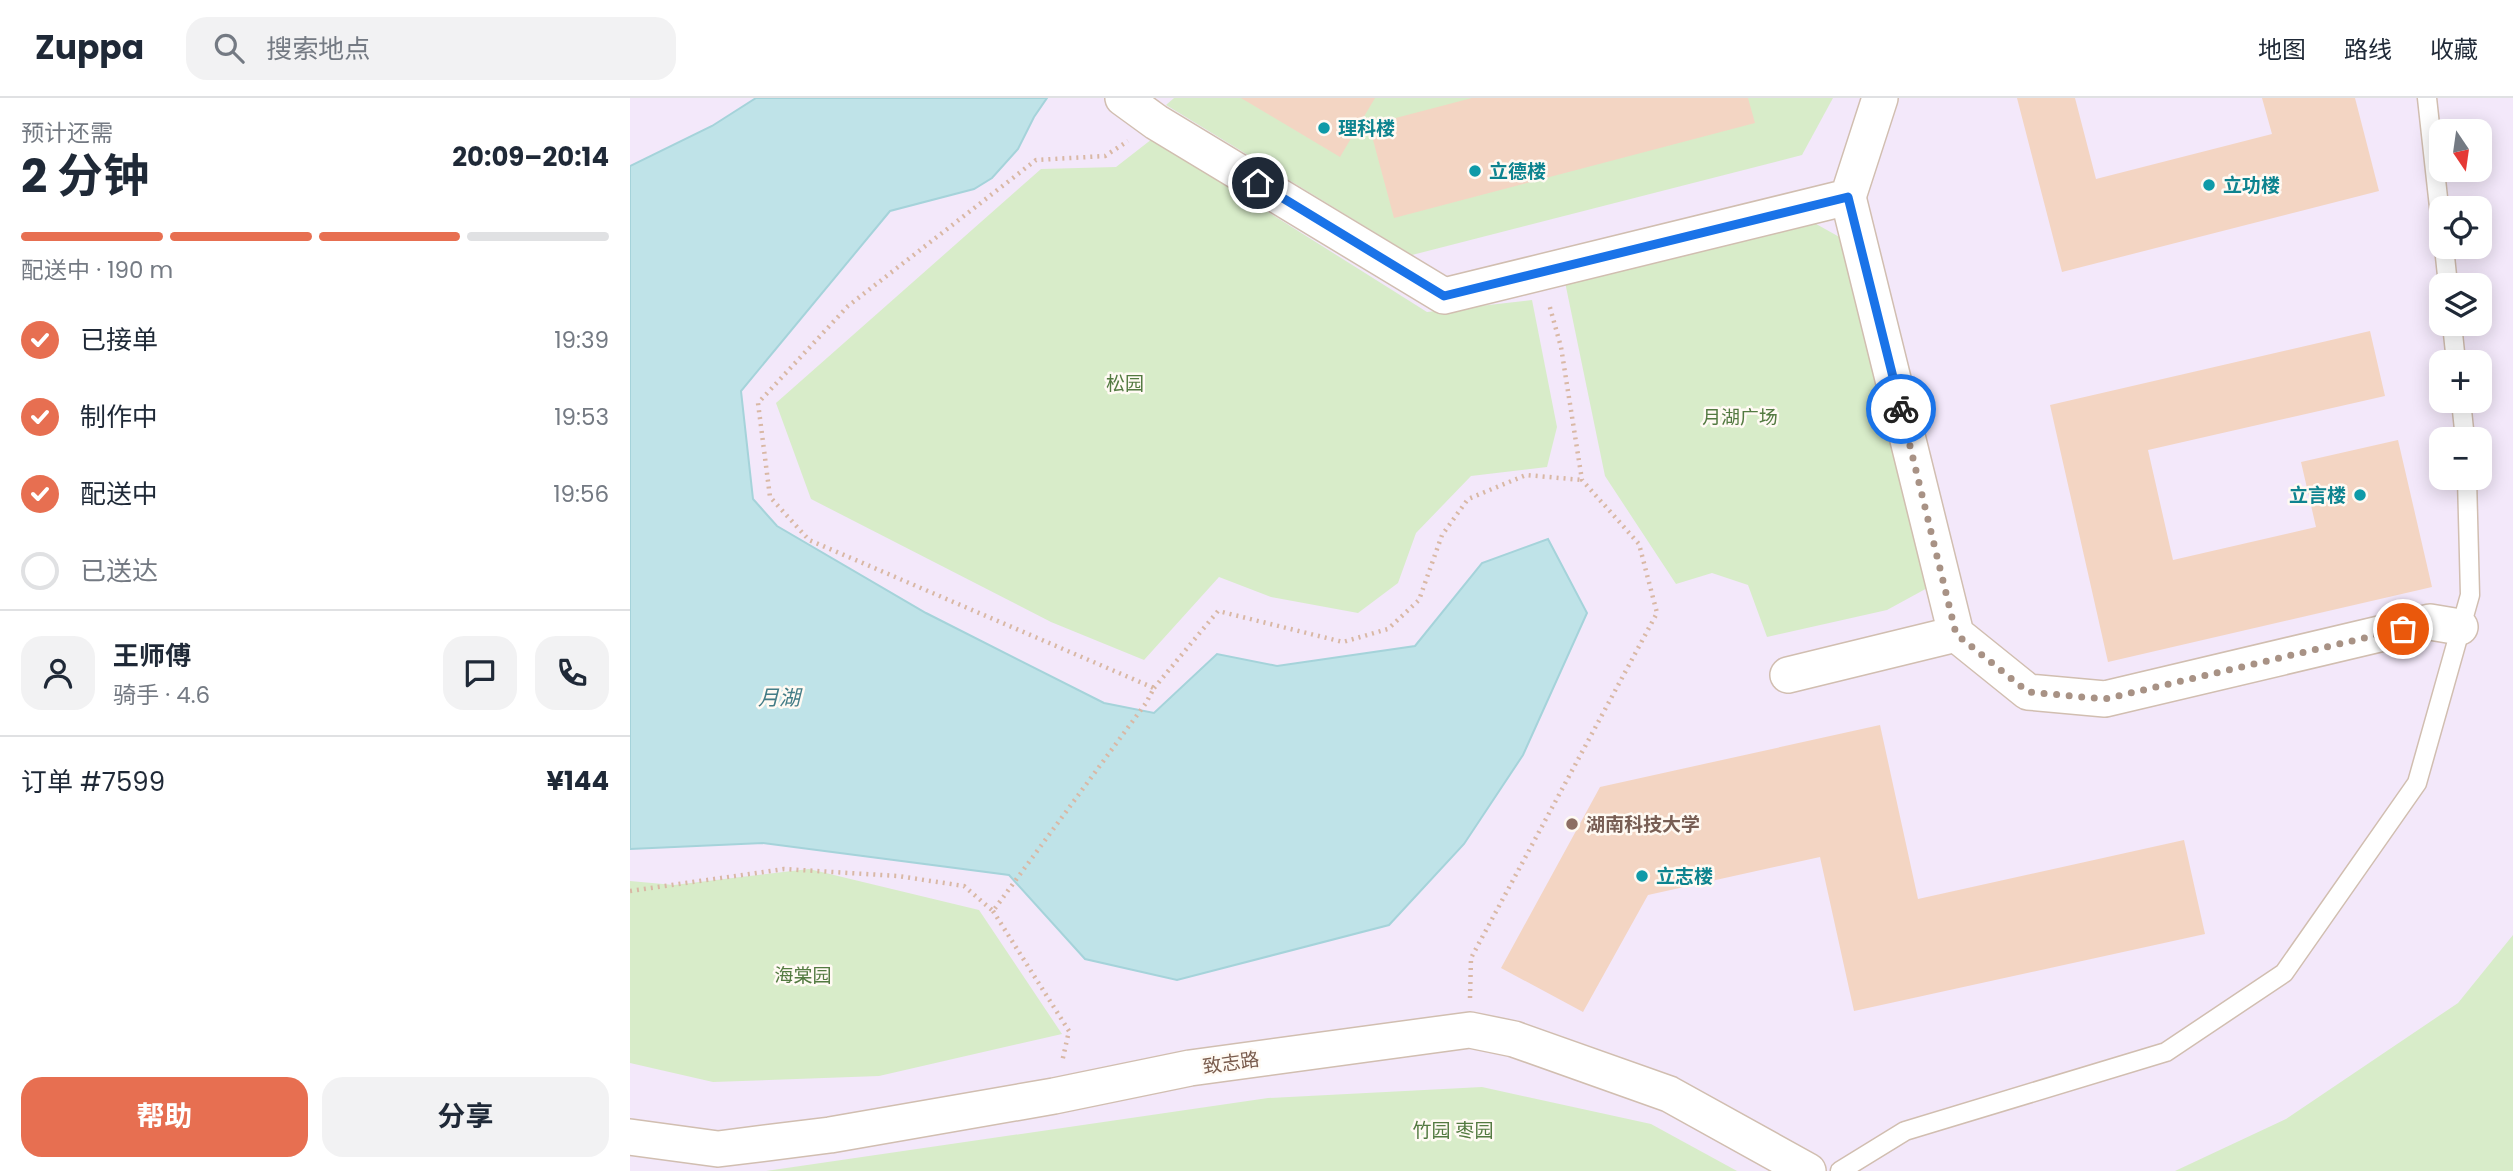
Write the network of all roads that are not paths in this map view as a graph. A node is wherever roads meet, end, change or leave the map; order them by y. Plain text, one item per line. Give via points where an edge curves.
1 (1123, 98) edge
2 (1880, 98) edge
3 (2427, 98) edge
4 (2438, 196) edge
5 (1848, 197) junction
6 (2467, 490) edge
7 (2460, 627) junction
8 (1956, 634) junction
9 (1788, 675) dead end
10 (630, 1137) edge
11 (1808, 1171) edge
12 (1840, 1171) edge

1 - 5 street via 1444,296
2 - 5 street
3 - 4 lane
5 - 8 street
6 - 7 lane via 2470,595
7 - 8 street via 2430,622 2105,699 2028,692
7 - 12 lane via 2417,783 2284,973 2166,1052 1905,1131
8 - 9 street
10 - 11 street, 致志路 via 718,1149 830,1135 1190,1068 1469,1030 1514,1039 1669,1094

